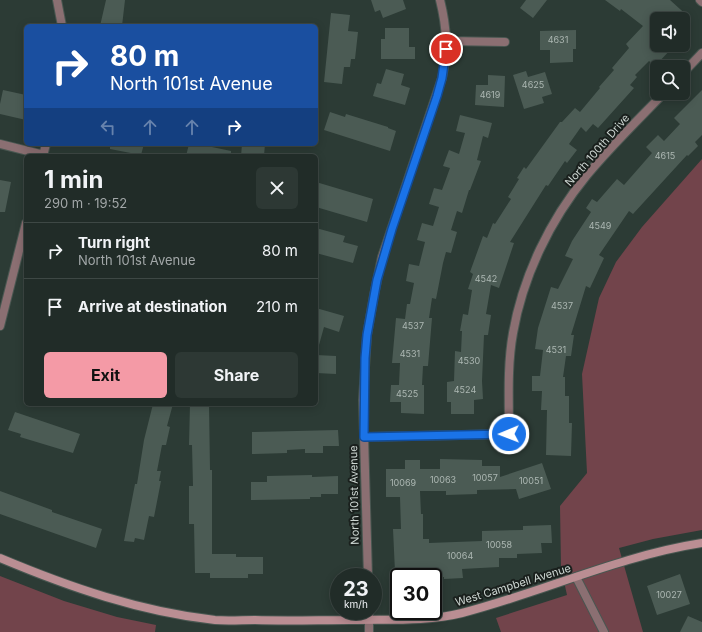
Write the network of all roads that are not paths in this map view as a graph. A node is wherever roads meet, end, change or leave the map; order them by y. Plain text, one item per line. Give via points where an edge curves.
1 (57, 0) edge
2 (440, 0) edge
3 (62, 24) edge
4 (447, 41) junction
5 (505, 42) dead end
6 (702, 53) edge
7 (690, 66) edge
8 (657, 100) edge
9 (0, 144) edge
10 (40, 154) edge
11 (24, 230) edge
12 (3, 299) edge
13 (0, 326) edge
14 (364, 437) junction
15 (702, 543) edge
16 (0, 558) edge
17 (368, 568) edge
18 (576, 578) junction
19 (382, 616) edge
20 (330, 618) edge
21 (369, 620) edge
22 (369, 632) edge
23 (604, 632) edge

1 - 3 street
2 - 4 street, North 101st Avenue via 445,17
4 - 5 street
4 - 14 street, North 101st Avenue via 439,90 385,250 375,288 365,358
6 - 7 street
8 - 14 street, North 100th Drive via 586,176 548,232 536,257 524,288 512,334 509,434
9 - 10 street
11 - 12 street
12 - 13 street
14 - 17 street, North 101st Avenue
15 - 18 street, West Campbell Avenue via 635,558
16 - 20 street, West Campbell Avenue via 78,589 159,611 216,620 297,621
18 - 19 street, West Campbell Avenue via 459,613 425,618
18 - 23 street
21 - 22 street

